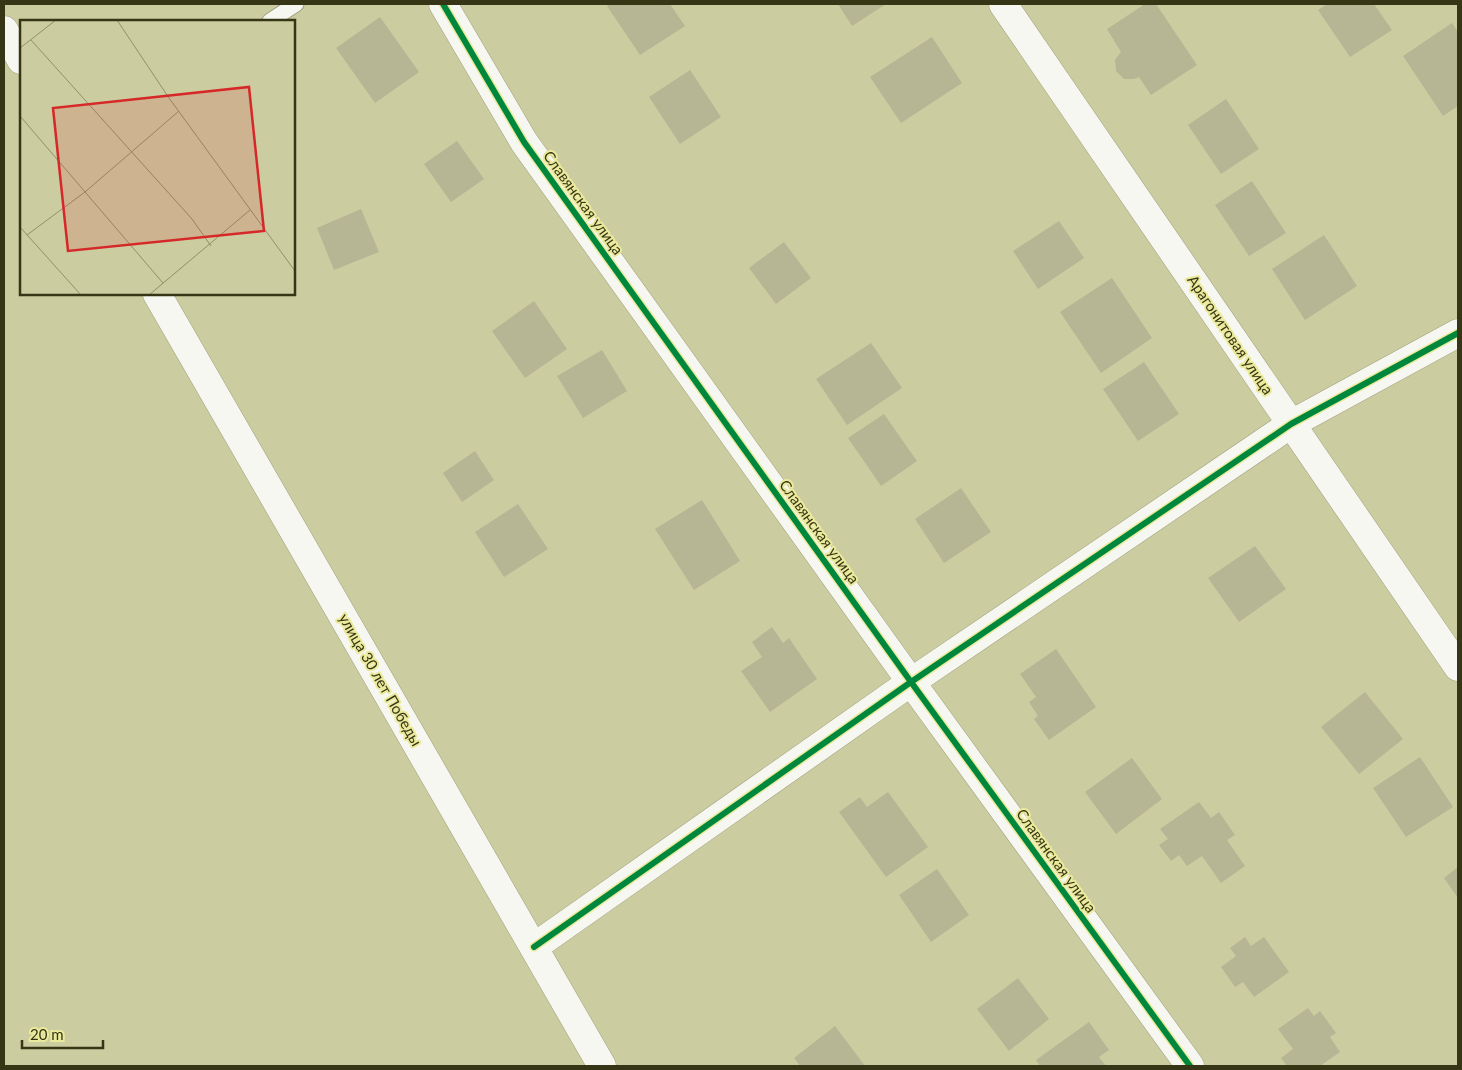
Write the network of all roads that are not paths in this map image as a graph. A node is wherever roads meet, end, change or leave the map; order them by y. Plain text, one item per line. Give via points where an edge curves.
1 (296, 4) edge
2 (443, 4) edge
3 (1003, 4) edge
4 (272, 20) edge
5 (4, 30) edge
6 (20, 58) edge
7 (158, 295) edge
8 (1458, 333) edge
9 (1292, 424) junction
10 (1458, 667) edge
11 (911, 682) junction
12 (534, 947) junction
13 (602, 1066) edge
14 (1190, 1066) edge

1 - 4 lane
2 - 11 street, Славянская улица via 524,142
3 - 9 street, Арагонитовая улица
5 - 6 street
7 - 12 street, улица 30 лет Победы
8 - 9 street
9 - 10 street, Арагонитовая улица
9 - 11 street
11 - 12 street
11 - 14 street, Славянская улица
12 - 13 street, улица 30 лет Победы

